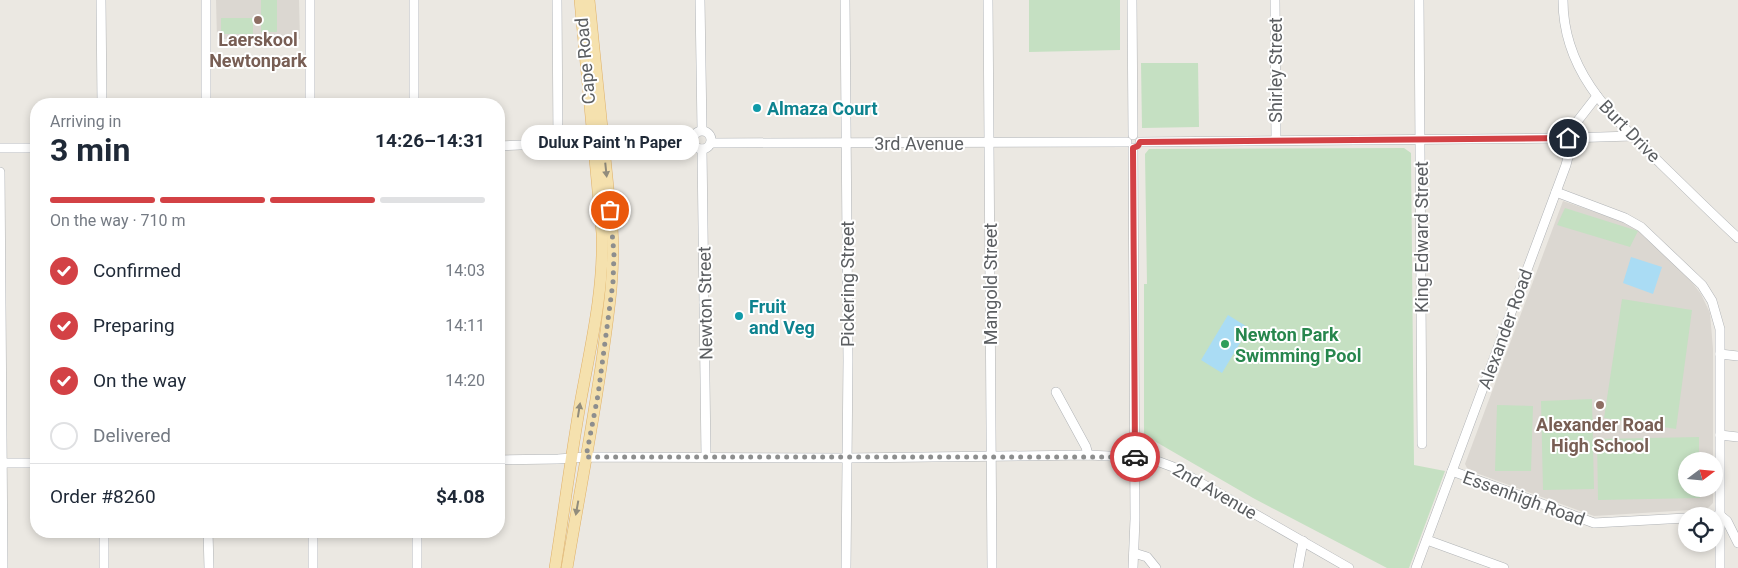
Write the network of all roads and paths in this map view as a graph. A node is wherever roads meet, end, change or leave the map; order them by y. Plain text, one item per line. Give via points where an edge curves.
1 (101, 0) edge
2 (206, 0) edge
3 (310, 0) edge
4 (414, 0) edge
5 (557, 0) edge
6 (580, 0) edge
7 (589, 0) edge
8 (700, 0) edge
9 (845, 0) edge
10 (988, 0) edge
11 (1132, 0) edge
12 (1275, 0) edge
13 (1419, 0) edge
14 (1563, 0) edge
15 (1597, 96) junction
16 (102, 98) edge
17 (206, 98) edge
18 (310, 98) edge
19 (414, 98) edge
20 (702, 130) junction
21 (1632, 136) junction
22 (1568, 138) junction
23 (1420, 139) junction
24 (1276, 140) junction
25 (693, 142) junction
26 (989, 142) junction
27 (1133, 142) junction
28 (558, 143) junction
29 (598, 143) junction
30 (711, 143) junction
31 (846, 143) junction
32 (505, 146) edge
33 (0, 148) edge
34 (30, 148) edge
35 (702, 150) junction
36 (0, 172) edge
37 (1556, 192) junction
38 (0, 208) edge
39 (1738, 238) edge
40 (1720, 354) junction
41 (1738, 356) edge
42 (1056, 392) dead end
43 (1720, 434) junction
44 (1738, 437) edge
45 (1422, 444) dead end
46 (1088, 456) junction
47 (586, 457) junction
48 (706, 457) junction
49 (991, 457) junction
50 (1135, 457) junction
51 (572, 458) junction
52 (848, 458) junction
53 (505, 460) edge
54 (1, 463) edge
55 (30, 463) edge
56 (1452, 472) junction
57 (1717, 507) edge
58 (1678, 518) edge
59 (1723, 519) edge
60 (104, 538) edge
61 (208, 538) edge
62 (313, 538) edge
63 (417, 538) edge
64 (1427, 540) junction
65 (1302, 542) junction
66 (1738, 543) edge
67 (1719, 552) edge
68 (1136, 553) junction
69 (3, 568) edge
70 (104, 568) edge
71 (209, 568) edge
72 (313, 568) edge
73 (417, 568) edge
74 (555, 568) edge
75 (567, 568) edge
76 (846, 568) edge
77 (992, 568) edge
78 (1133, 568) edge
79 (1139, 568) edge
80 (1156, 568) edge
81 (1298, 568) edge
82 (1349, 568) edge
83 (1416, 568) edge
84 (1504, 568) edge
85 (1720, 568) edge

1 - 16 street
2 - 17 street
3 - 18 street
4 - 19 street
5 - 28 street
6 - 29 main road, Cape Road
7 - 29 main road, Cape Road
8 - 20 street
9 - 31 street, Pickering Street
10 - 26 street, Mangold Street
11 - 27 street
12 - 24 street, Shirley Street
13 - 23 street, King Edward Street
14 - 15 street, Burt Drive via 1564,24 1570,47
15 - 21 street, Burt Drive
15 - 22 street, Alexander Road via 1571,128
20 - 25 street via 694,134
20 - 30 street via 710,134
21 - 22 street, 3rd Avenue
21 - 39 street, Burt Drive
22 - 23 street, 3rd Avenue
22 - 37 street, Alexander Road via 1570,154
23 - 24 street, 3rd Avenue
23 - 45 street, King Edward Street
24 - 27 street, 3rd Avenue
25 - 29 street
25 - 35 street
26 - 27 street, 3rd Avenue
26 - 31 street, 3rd Avenue
26 - 49 street, Mangold Street
27 - 50 street
28 - 29 street
28 - 32 street
29 -> 47 main road, Cape Road via 612,227 613,282
51 -> 29 main road, Cape Road via 601,288
30 - 31 street, 3rd Avenue
30 - 35 street
31 - 52 street, Pickering Street
33 - 34 street
35 - 48 street, Newton Street
36 - 38 street
37 - 40 street via 1633,221 1689,272 1712,301 1720,329
37 - 56 street, Alexander Road
38 - 54 street
40 - 41 street
40 - 43 street
42 - 46 street
43 - 44 street
43 - 57 street
46 - 49 street, 2nd Avenue
46 - 50 street, 2nd Avenue
47 - 48 street, 2nd Avenue
47 - 51 street, 2nd Avenue
47 -> 75 main road, Cape Road
48 - 52 street, 2nd Avenue
49 - 52 street, 2nd Avenue
49 - 77 street, Mangold Street
50 - 65 street, 2nd Avenue via 1173,467
50 - 68 street
51 - 53 street, 2nd Avenue
51 - 74 main road, Cape Road
52 - 76 street, Pickering Street
54 - 55 street
54 - 69 street
56 - 58 street, Essenhigh Road via 1594,523
56 - 64 street, Alexander Road
59 - 66 street
60 - 70 street
61 - 71 street
62 - 72 street
63 - 73 street
64 - 83 street, Alexander Road
64 - 84 street
65 - 81 street
65 - 82 street, 2nd Avenue
67 - 85 street
68 - 78 street
68 - 79 street
68 - 80 street via 1147,557

